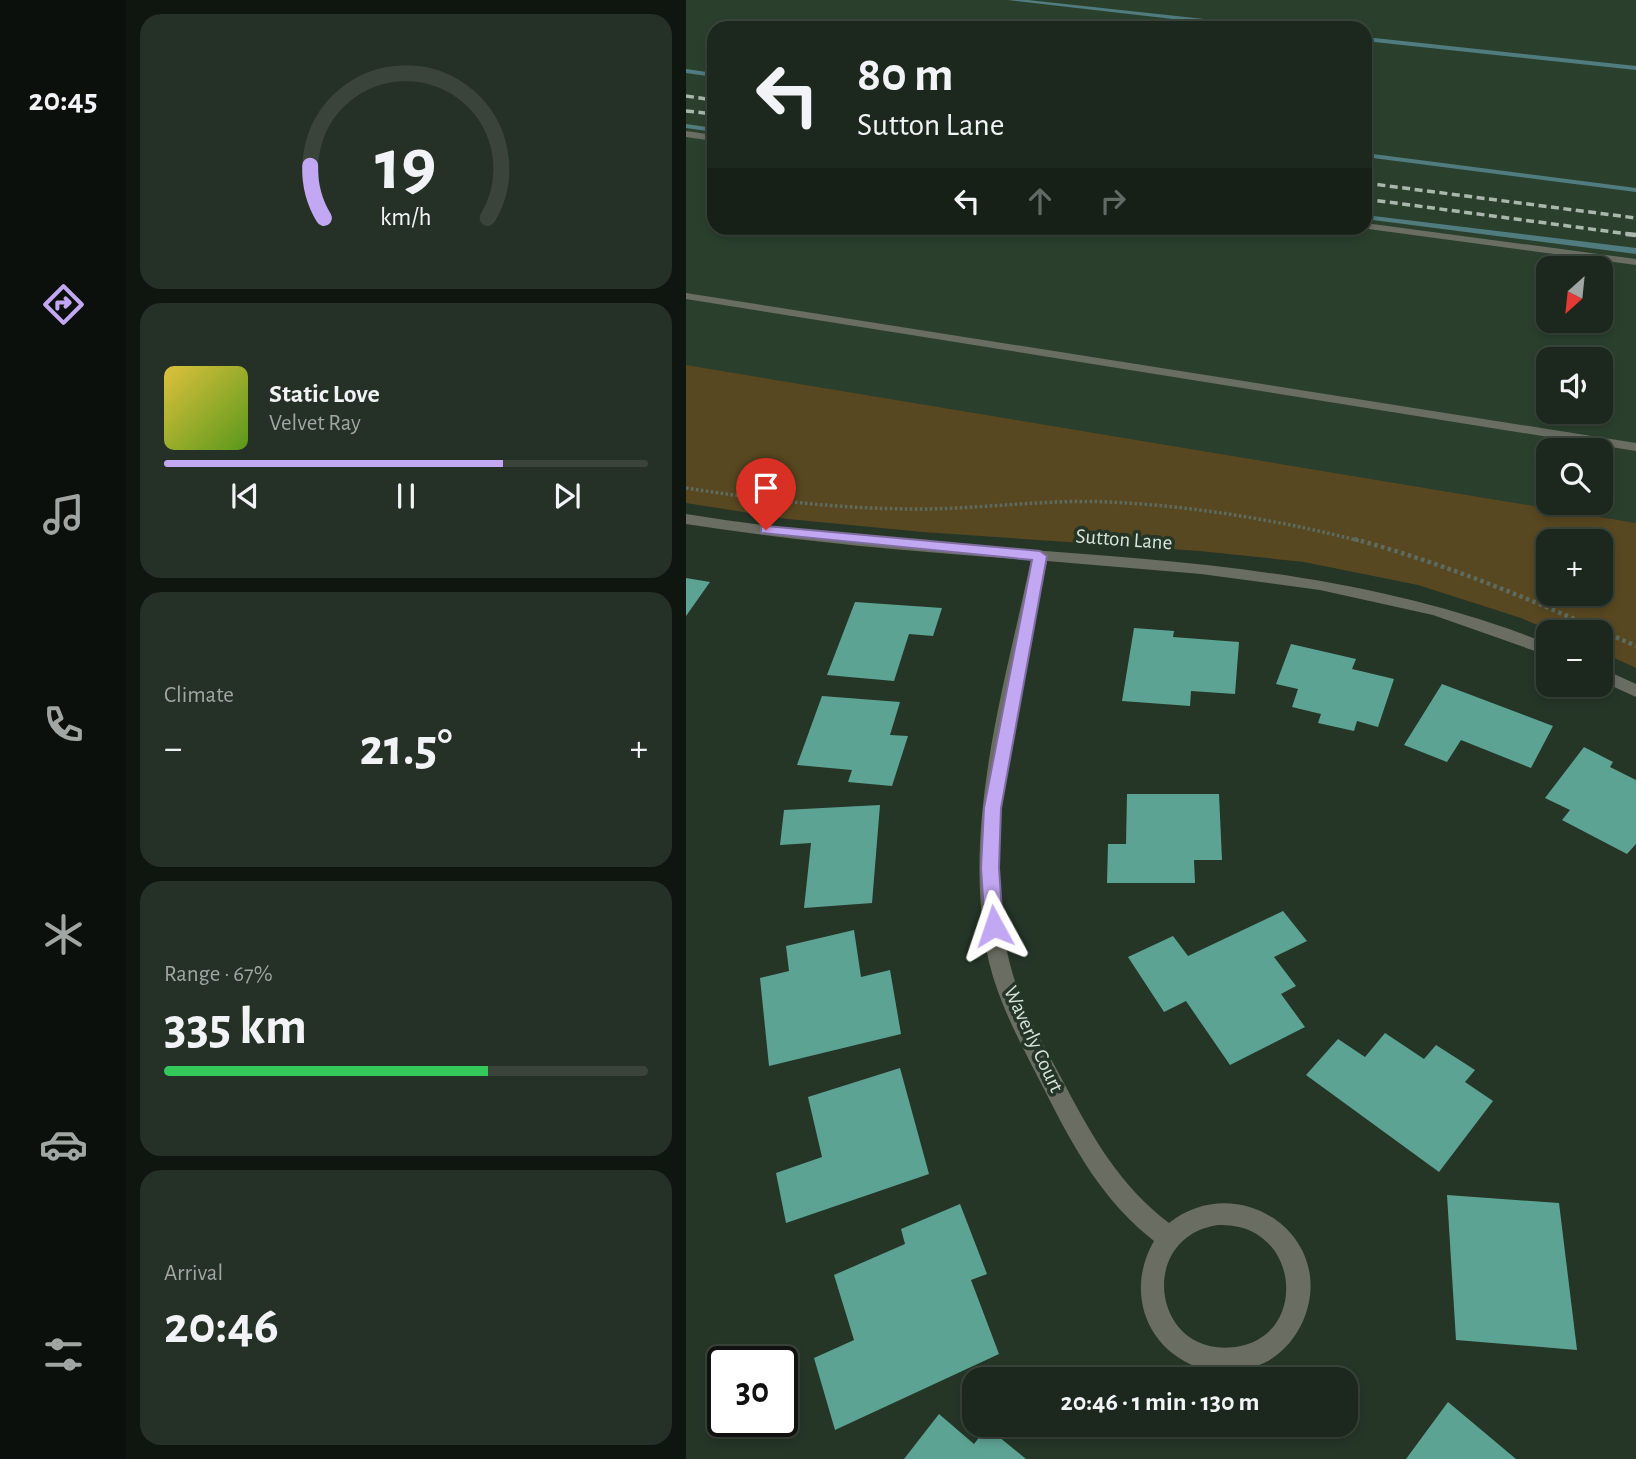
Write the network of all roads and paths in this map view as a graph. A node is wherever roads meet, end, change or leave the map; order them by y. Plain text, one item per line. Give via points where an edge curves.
1 (686, 134) edge
2 (707, 137) edge
3 (1372, 227) edge
4 (1636, 262) edge
5 (686, 296) edge
6 (1636, 447) edge
7 (686, 488) edge
8 (686, 519) edge
9 (1040, 556) junction
10 (1536, 646) edge
11 (1636, 646) edge
12 (1613, 680) edge
13 (1636, 691) edge
14 (1168, 1237) junction

1 - 2 lane
3 - 4 lane
5 - 6 lane
7 - 11 path via 883,509 1110,502 1265,518 1341,534 1483,579
8 - 9 street, Sutton Lane via 822,537
9 - 10 street, Sutton Lane via 1304,580 1421,607
9 - 14 street, Waverly Court via 992,808 991,907 1000,963 1025,1028 1095,1165 1116,1193
12 - 13 street
14 - 14 street via 1156,1257 1151,1285 1155,1305 1169,1334 1192,1352 1219,1361 1246,1359 1270,1347 1290,1326 1299,1298 1297,1270 1286,1246 1264,1225 1238,1214 1213,1213 1189,1221

